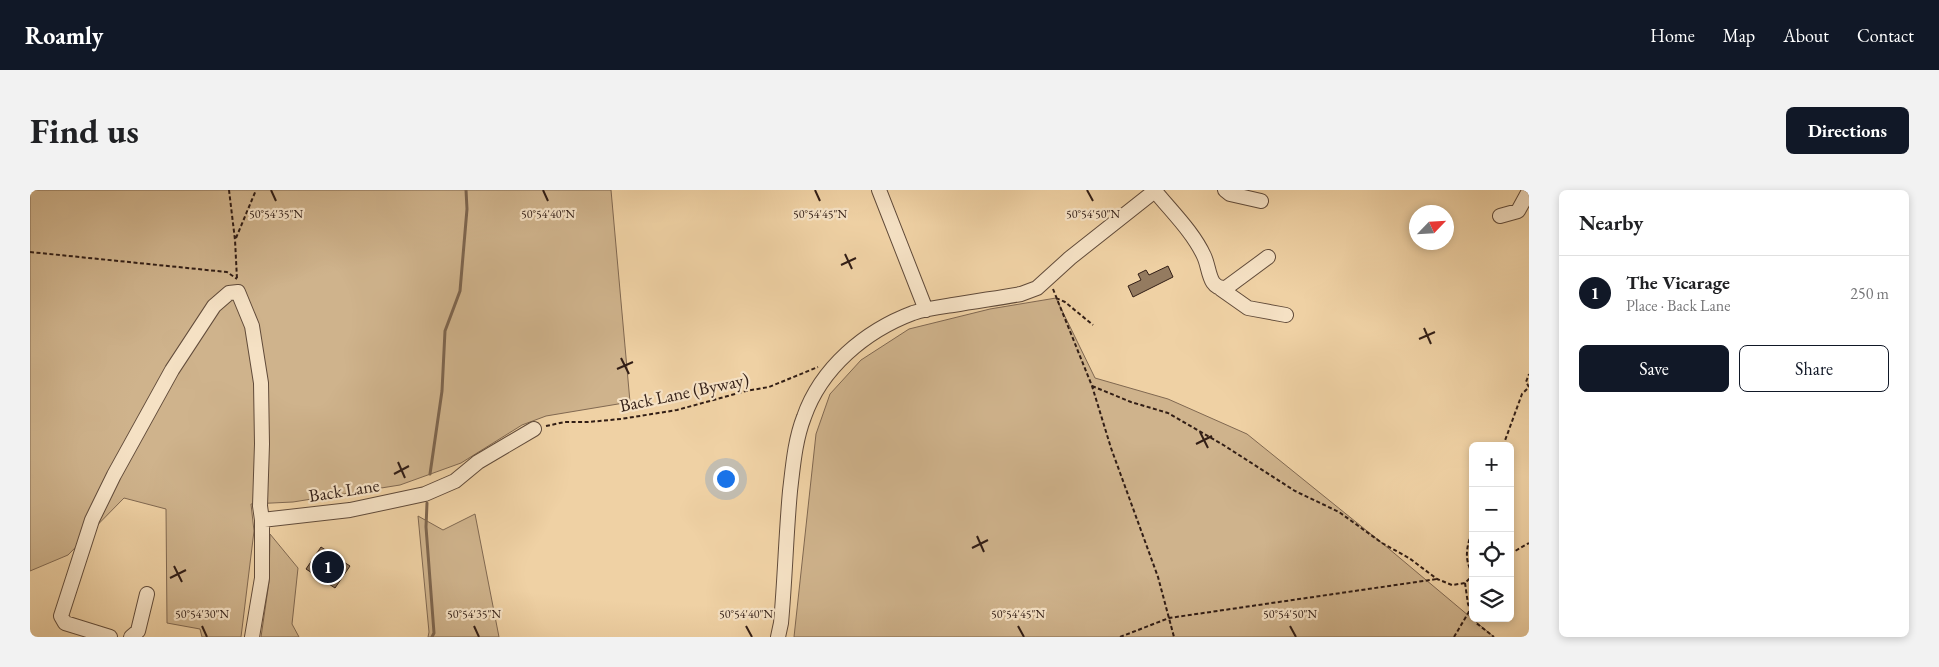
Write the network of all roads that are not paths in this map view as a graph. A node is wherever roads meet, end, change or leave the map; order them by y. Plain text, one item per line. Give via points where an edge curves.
1 (879, 190) edge
2 (1225, 190) edge
3 (1156, 191) edge
4 (1529, 191) edge
5 (1260, 201) dead end
6 (1500, 216) dead end
7 (1268, 257) dead end
8 (1221, 288) junction
9 (926, 310) junction
10 (1286, 314) dead end
11 (534, 429) road end
12 (262, 520) junction
13 (147, 594) dead end
14 (110, 637) edge
15 (131, 637) edge
16 (252, 637) edge
17 (778, 637) edge

1 - 9 street
2 - 5 street
3 - 8 street via 1198,244 1212,282
3 - 9 street via 1037,288 1020,294
4 - 6 street via 1518,210
7 - 8 street via 1226,288
8 - 10 street via 1248,308
9 - 17 street via 904,317 853,347 822,380 804,417 792,475
11 - 12 street, Back Lane via 478,462 455,480 425,494 350,510
12 - 14 street via 261,383 252,326 238,286 214,306 172,370 92,520 61,616 65,623
12 - 16 street via 262,578
13 - 15 street via 138,631

